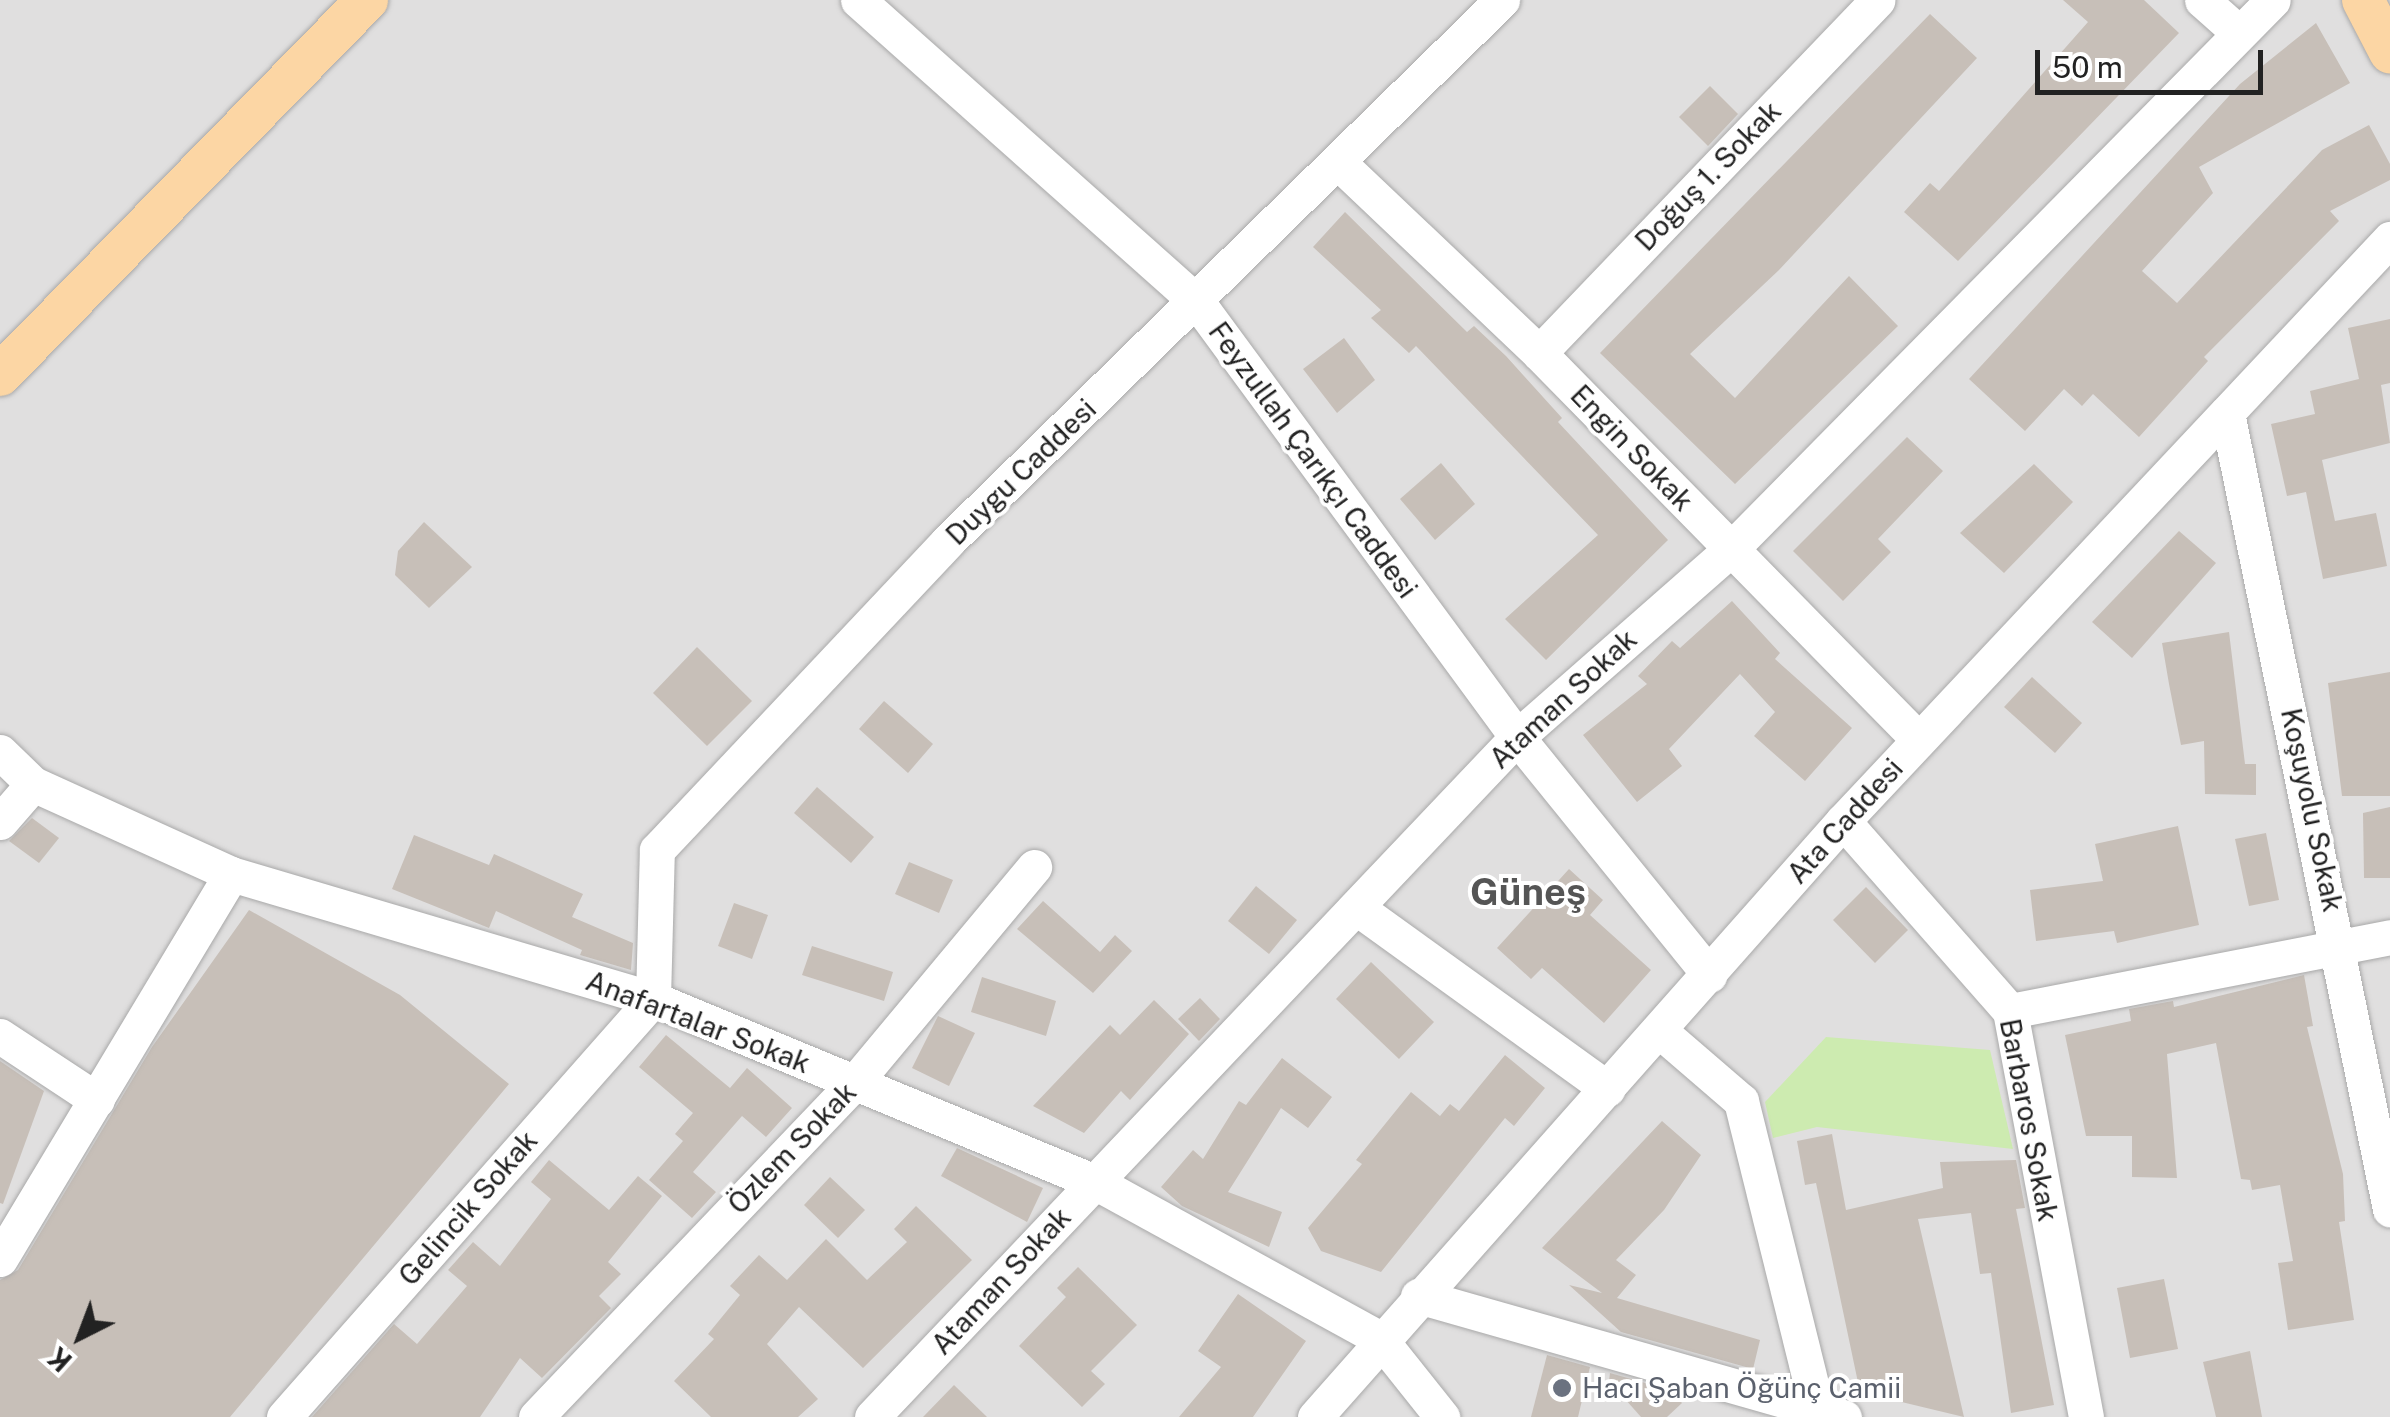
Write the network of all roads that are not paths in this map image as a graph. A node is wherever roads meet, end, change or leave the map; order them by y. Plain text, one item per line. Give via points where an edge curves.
1 (367, 0) edge
2 (858, 0) edge
3 (1502, 0) edge
4 (1877, 0) edge
5 (2202, 0) edge
6 (2273, 0) edge
7 (2363, 0) edge
8 (2238, 32) junction
9 (2390, 52) edge
10 (1340, 163) junction
11 (2390, 238) edge
12 (1198, 303) junction
13 (1540, 353) junction
14 (0, 375) edge
15 (2227, 413) junction
16 (1730, 549) junction
17 (1517, 737) junction
18 (1918, 740) junction
19 (0, 752) edge
20 (33, 784) junction
21 (1844, 821) junction
22 (0, 822) edge
23 (1034, 867) dead end
24 (232, 874) junction
25 (1357, 908) junction
26 (2390, 937) edge
27 (2341, 948) junction
28 (1710, 975) junction
29 (654, 998) junction
30 (2010, 1012) junction
31 (1662, 1033) junction
32 (0, 1036) edge
33 (855, 1082) junction
34 (1608, 1090) junction
35 (97, 1100) junction
36 (1095, 1182) junction
37 (2390, 1209) edge
38 (0, 1258) edge
39 (1418, 1296) junction
40 (1380, 1338) junction
41 (1826, 1414) edge
42 (284, 1417) edge
43 (536, 1417) edge
44 (872, 1417) edge
45 (1314, 1417) edge
46 (1442, 1417) edge
47 (2086, 1417) edge

1 - 14 main road
2 - 12 street, Feyzullah Çarıkçı Caddesi
3 - 10 street, Duygu Caddesi
4 - 13 street, Doğuş 1. Sokak
5 - 8 street
6 - 8 street, Ataman Sokak
7 - 9 main road
8 - 16 street, Ataman Sokak
10 - 12 street, Duygu Caddesi
10 - 13 street, Engin Sokak
11 - 15 street, Ata Caddesi
12 - 17 street, Feyzullah Çarıkçı Caddesi
12 - 29 street, Duygu Caddesi via 946,542 657,850
13 - 16 street, Engin Sokak
15 - 18 street, Ata Caddesi
15 - 27 street, Koşuyolu Sokak
16 - 17 street, Ataman Sokak
16 - 18 street, Engin Sokak
17 - 25 street, Ataman Sokak
17 - 28 street, Feyzullah Çarıkçı Caddesi
18 - 21 street, Ata Caddesi
19 - 20 street, Anafartalar Sokak
20 - 22 street
20 - 24 street, Anafartalar Sokak
21 - 28 street, Ata Caddesi
21 - 30 street, Barbaros Sokak
23 - 33 street, Özlem Sokak
24 - 29 street, Anafartalar Sokak
24 - 35 street
25 - 34 street
25 - 36 street, Ataman Sokak
26 - 27 street
27 - 30 street
27 - 37 street, Koşuyolu Sokak
28 - 31 street, Ata Caddesi
29 - 33 street, Anafartalar Sokak
29 - 42 street, Gelincik Sokak
30 - 47 street, Barbaros Sokak
31 - 34 street, Ata Caddesi
31 - 41 street via 1741,1102
32 - 35 street
33 - 36 street, Anafartalar Sokak
33 - 43 street, Özlem Sokak
34 - 39 street, Ata Caddesi
35 - 38 street
36 - 40 street, Anafartalar Sokak
36 - 44 street, Ataman Sokak
39 - 40 street, Ata Caddesi
39 - 41 street
40 - 45 street, Ata Caddesi
40 - 46 street

